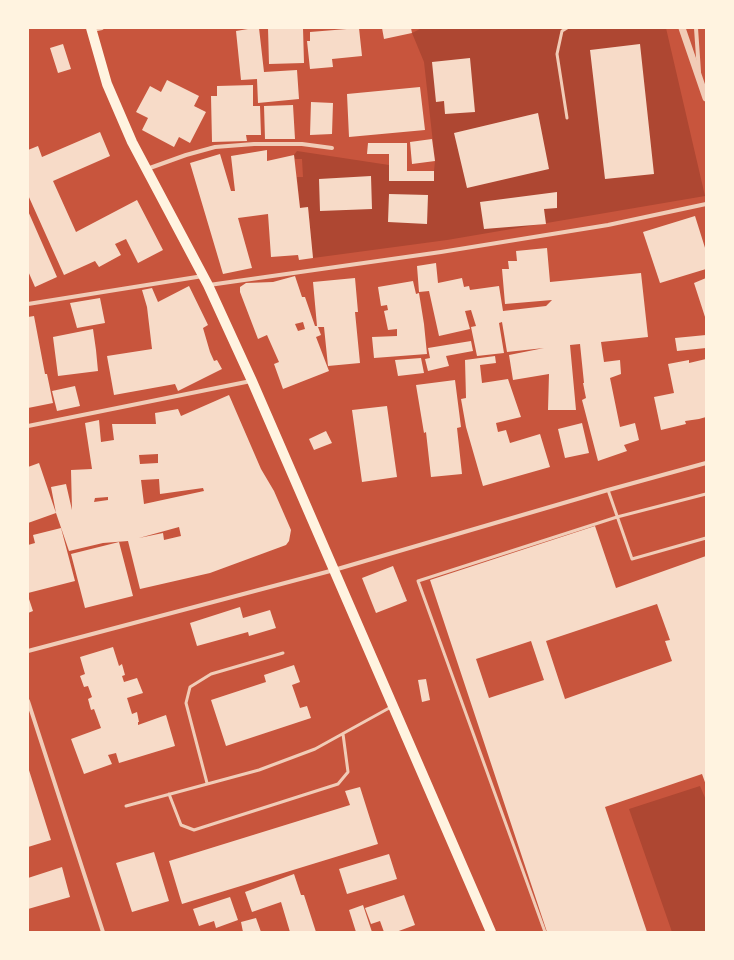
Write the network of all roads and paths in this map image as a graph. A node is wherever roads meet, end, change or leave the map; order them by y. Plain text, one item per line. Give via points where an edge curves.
1 (102, 28) edge
2 (567, 28) edge
3 (682, 28) edge
4 (696, 28) edge
5 (92, 29) edge
6 (700, 82) junction
7 (706, 98) edge
8 (567, 118) dead end
9 (332, 148) dead end
10 (147, 169) junction
11 (706, 204) edge
12 (206, 281) junction
13 (28, 304) edge
14 (252, 381) junction
15 (28, 426) edge
16 (706, 463) edge
17 (608, 490) junction
18 (706, 494) edge
19 (617, 517) junction
20 (706, 538) edge
21 (334, 570) junction
22 (28, 651) edge
23 (283, 653) dead end
24 (28, 701) edge
25 (393, 706) junction
26 (343, 734) junction
27 (207, 783) junction
28 (169, 794) junction
29 (126, 806) dead end
30 (103, 932) edge
31 (491, 932) edge
32 (545, 932) edge

1 - 5 street
2 - 8 lane via 562,31 556,54
3 - 6 street
4 - 6 street
5 - 10 main road via 107,84 132,142
6 - 7 street
9 - 10 street via 302,144 215,147
10 - 12 main road
11 - 12 street via 608,225 448,251
12 - 13 street
12 - 14 main road
14 - 15 street
14 - 21 main road
16 - 17 street
17 - 19 lane
17 - 21 street
18 - 19 lane
19 - 20 lane via 632,559
19 - 32 lane via 418,581
21 - 22 street
21 - 25 main road
23 - 27 lane via 212,674 190,687 186,703
24 - 30 street
25 - 26 lane
25 - 31 main road
26 - 27 lane via 315,749 266,767
26 - 28 lane via 348,772 338,784 194,830 181,825
27 - 28 lane
28 - 29 lane

